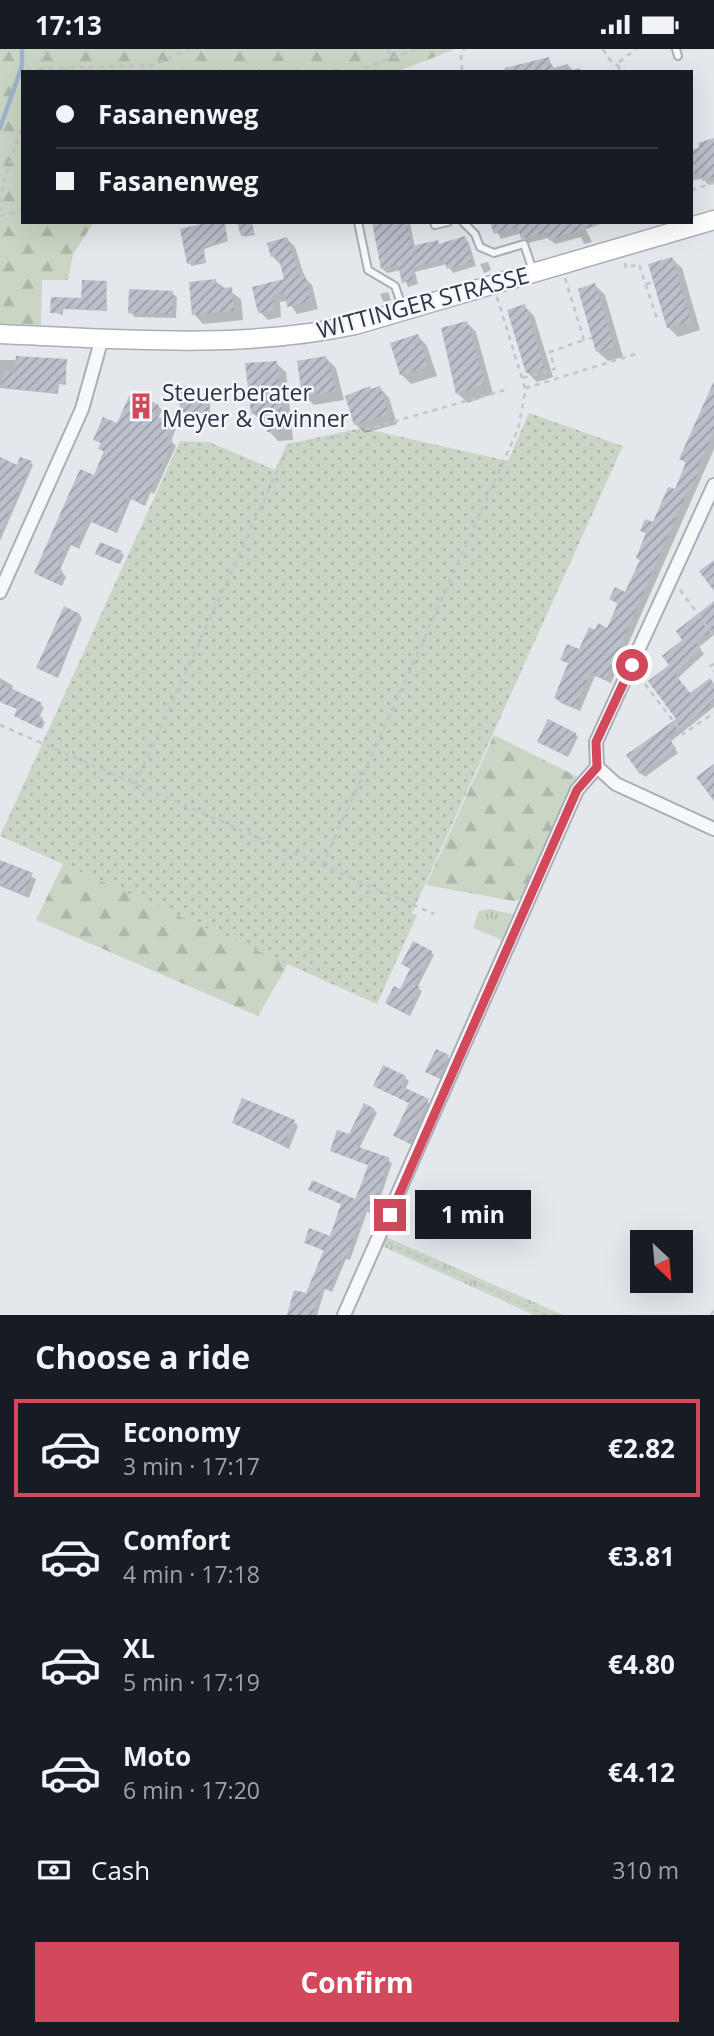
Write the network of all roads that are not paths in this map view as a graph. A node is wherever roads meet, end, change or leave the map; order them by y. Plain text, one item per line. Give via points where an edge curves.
1 (714, 220) edge
2 (358, 224) edge
3 (465, 224) edge
4 (533, 273) junction
5 (404, 310) junction
6 (0, 334) edge
7 (102, 338) junction
8 (714, 485) edge
9 (0, 592) edge
10 (597, 767) junction
11 (714, 829) edge
12 (344, 1315) edge

1 - 4 main road, WITTINGER STRASSE
2 - 5 lane via 368,270 396,286
3 - 4 lane via 480,247 494,253 524,244
4 - 5 main road, WITTINGER STRASSE
5 - 7 main road, WITTINGER STRASSE via 305,335 245,340
6 - 7 main road, WITTINGER STRASSE
7 - 9 street via 82,408
8 - 10 street via 596,742
10 - 11 street via 616,784
10 - 12 street via 577,790

